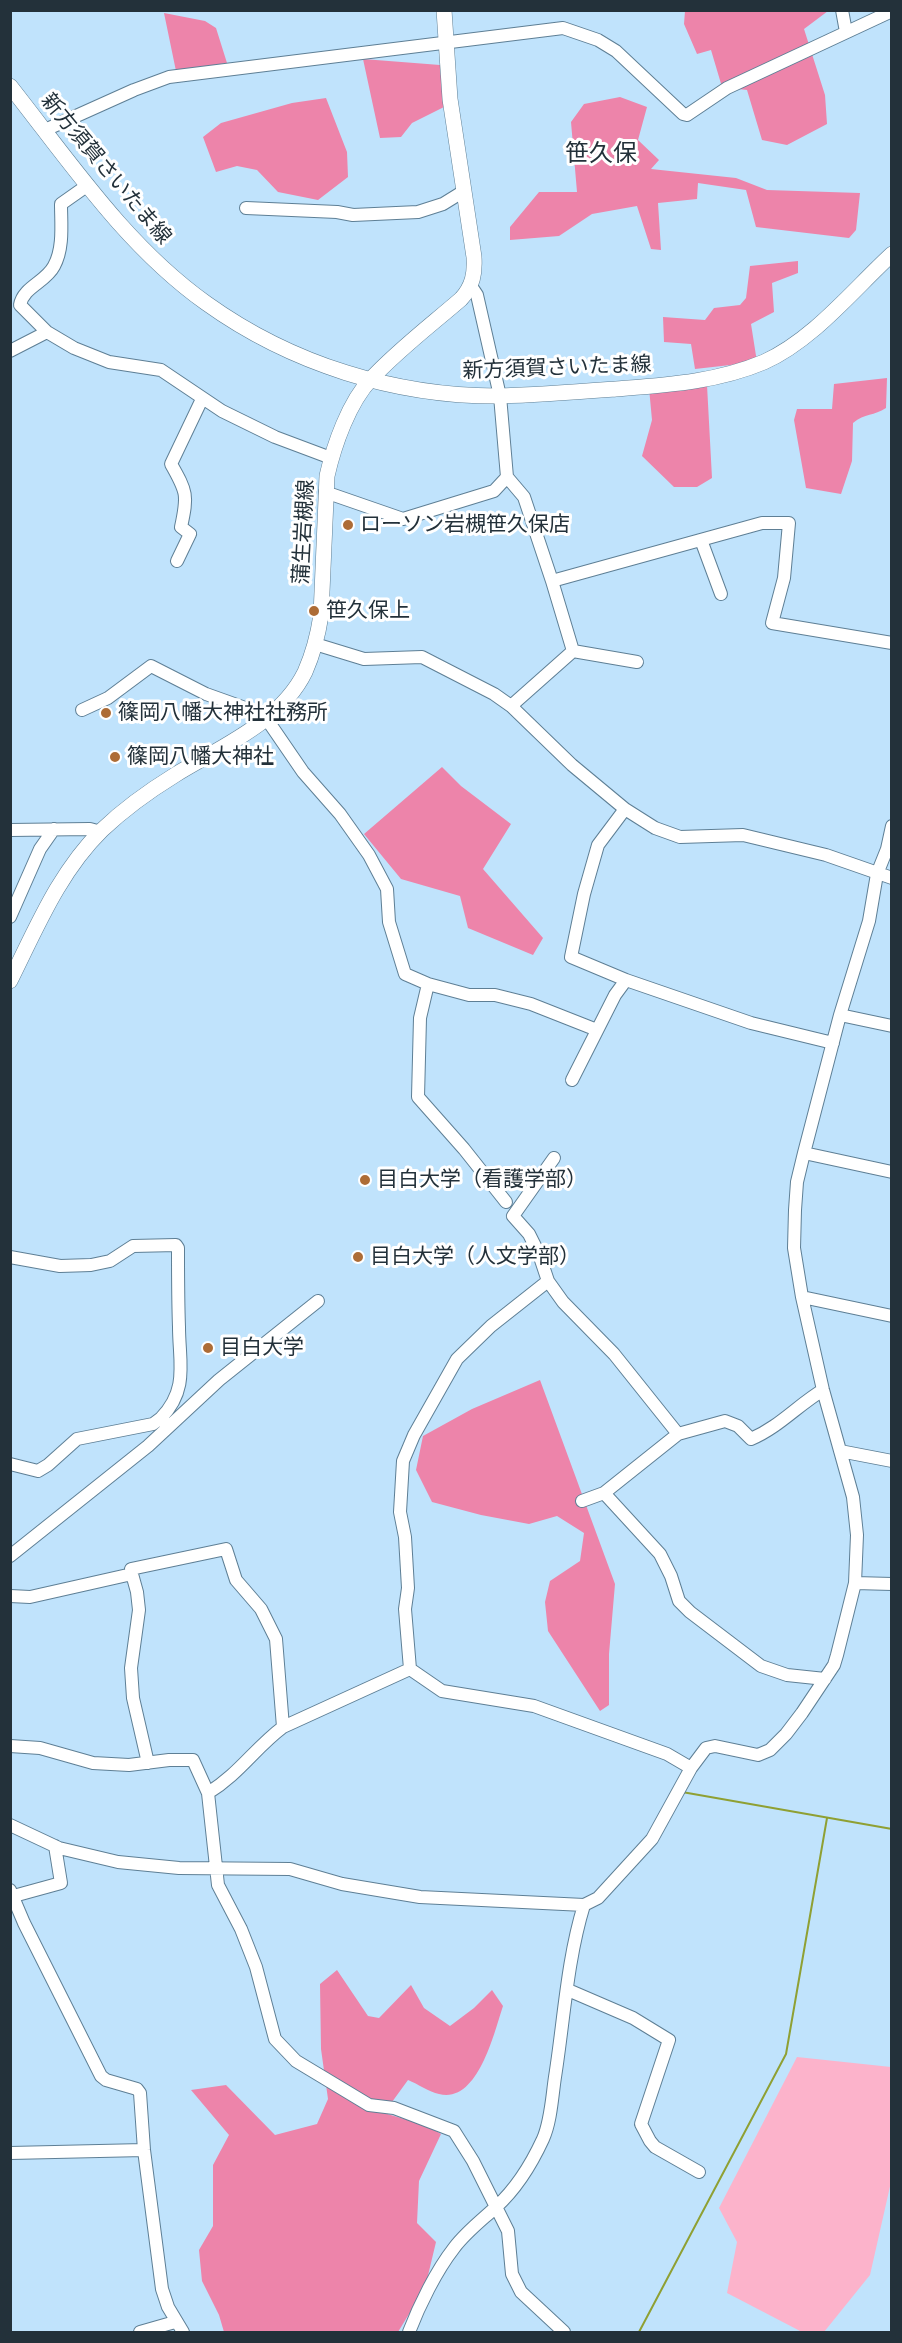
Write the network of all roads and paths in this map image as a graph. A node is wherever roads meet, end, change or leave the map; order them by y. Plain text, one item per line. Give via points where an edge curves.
1 (444, 10) edge
2 (842, 10) edge
3 (891, 11) edge
4 (846, 32) junction
5 (446, 44) junction
6 (10, 86) edge
7 (45, 130) junction
8 (88, 185) junction
9 (464, 191) junction
10 (246, 208) dead end
11 (891, 254) edge
12 (471, 286) junction
13 (47, 332) junction
14 (10, 351) edge
15 (370, 380) junction
16 (500, 396) junction
17 (202, 399) junction
18 (331, 458) junction
19 (507, 477) junction
20 (325, 492) junction
21 (701, 540) junction
22 (177, 561) dead end
23 (552, 581) junction
24 (721, 594) dead end
25 (891, 643) edge
26 (315, 644) junction
27 (573, 651) junction
28 (637, 662) dead end
29 (511, 706) junction
30 (82, 710) dead end
31 (266, 718) junction
32 (625, 809) junction
33 (891, 826) edge
34 (54, 829) junction
35 (10, 830) edge
36 (100, 832) junction
37 (878, 874) junction
38 (891, 878) edge
39 (10, 917) edge
40 (626, 980) junction
41 (10, 981) edge
42 (428, 984) junction
43 (840, 1015) junction
44 (891, 1026) edge
45 (597, 1030) junction
46 (833, 1043) junction
47 (572, 1080) dead end
48 (804, 1153) junction
49 (554, 1158) dead end
50 (891, 1172) edge
51 (506, 1202) dead end
52 (10, 1257) edge
53 (548, 1281) junction
54 (802, 1297) junction
55 (318, 1301) dead end
56 (891, 1316) edge
57 (823, 1390) junction
58 (165, 1423) junction
59 (678, 1434) junction
60 (840, 1451) junction
61 (891, 1461) edge
62 (10, 1464) edge
63 (604, 1493) junction
64 (582, 1502) dead end
65 (10, 1556) edge
66 (132, 1574) junction
67 (855, 1583) junction
68 (891, 1584) edge
69 (10, 1596) edge
70 (410, 1669) junction
71 (825, 1679) junction
72 (283, 1726) junction
73 (10, 1746) edge
74 (148, 1763) junction
75 (691, 1768) junction
76 (208, 1793) junction
77 (10, 1825) edge
78 (55, 1846) junction
79 (215, 1869) junction
80 (11, 1895) edge
81 (585, 1905) junction
82 (568, 1990) junction
83 (144, 2150) junction
84 (10, 2153) edge
85 (699, 2172) dead end
86 (496, 2207) junction
87 (175, 2322) junction
88 (140, 2332) edge
89 (183, 2332) edge
90 (409, 2332) edge
91 (564, 2332) edge

1 - 5 main road
2 - 4 street
3 - 4 street
4 - 5 street via 727,88 687,115 616,51 580,33 563,28 544,29
5 - 7 street via 170,76
5 - 9 main road
6 - 7 main road, 新方須賀さいたま線
7 - 8 main road, 新方須賀さいたま線
8 - 13 street via 61,204 61,239 54,267 21,298 20,305
8 - 15 main road, 新方須賀さいたま線 via 140,247 207,304 280,347
9 - 10 street via 443,204 418,212 353,215
9 - 12 main road via 475,268
11 - 16 main road, 新方須賀さいたま線 via 801,339 743,370 669,384
12 - 15 main road, 蒲生岩槻線
12 - 16 street via 477,295
13 - 14 street
13 - 17 street via 109,362 161,370
15 - 16 main road, 新方須賀さいたま線 via 424,390
15 - 18 main road, 蒲生岩槻線 via 343,426
16 - 19 street
17 - 18 street via 276,437
17 - 22 street via 171,464 187,500 181,527 190,534
18 - 20 main road, 蒲生岩槻線
19 - 20 street via 494,491 403,519
19 - 23 street via 524,497
20 - 26 main road, 蒲生岩槻線 via 321,615
21 - 23 street
21 - 24 street
21 - 25 street via 762,523 789,523 784,578 772,623
23 - 27 street
26 - 29 street via 363,659 422,657
26 - 31 main road, 蒲生岩槻線 via 297,685
27 - 28 street
27 - 29 street
29 - 32 street via 555,750
30 - 31 street via 108,698 151,666
31 - 36 main road, 蒲生岩槻線 via 150,791
31 - 42 street via 369,855 387,889 389,922 405,974
32 - 37 street via 655,828 680,837 743,835 826,855
32 - 40 street via 598,845 571,957
33 - 37 street
34 - 35 street
34 - 36 street
34 - 39 street via 40,849
36 - 41 main road, 蒲生岩槻線 via 63,879
37 - 38 street
37 - 43 street via 869,921
40 - 45 street
40 - 46 street via 751,1023
42 - 45 street via 531,1004
42 - 51 street via 420,1018 418,1097
43 - 44 street
43 - 46 street
45 - 47 street
46 - 48 street
48 - 50 street
48 - 54 street via 797,1182 794,1248
49 - 53 street via 513,1216 529,1234
52 - 58 street via 60,1266 91,1265 110,1262 133,1246 176,1245 182,1369
53 - 59 street via 582,1324 614,1354
53 - 70 street via 457,1359 403,1461 400,1512 405,1537
54 - 56 street
54 - 57 street
55 - 58 street
57 - 59 street via 801,1403 783,1421 751,1439 725,1420
57 - 60 street
58 - 62 street via 77,1439 38,1471
58 - 65 street
59 - 63 street
60 - 61 street
60 - 67 street via 853,1497 857,1535
63 - 64 street
63 - 71 street via 660,1554 680,1601 690,1612 761,1666 787,1675
66 - 69 street via 30,1597
66 - 72 street via 131,1569 226,1549 236,1580 261,1609 276,1639
66 - 74 street via 139,1610 131,1668 133,1698
67 - 68 street
67 - 71 street via 837,1655
70 - 72 street
70 - 75 street via 442,1691 534,1706 667,1754
71 - 75 street via 770,1750 758,1755 715,1746 706,1748
72 - 76 street via 227,1781
73 - 74 street via 40,1748 93,1763
74 - 76 street via 193,1761
75 - 81 street via 652,1839 598,1898
76 - 79 street
77 - 78 street
78 - 79 street via 118,1862
78 - 80 street via 61,1883
79 - 81 street via 290,1869 342,1884 420,1897
79 - 86 street via 218,1885 256,1967 275,2039 281,2047 296,2061 369,2105 394,2108 454,2132
80 - 83 street via 101,2076 140,2093
81 - 82 street
82 - 85 street via 633,2018 669,2040 641,2124 655,2147
82 - 86 street via 544,2137 524,2175
83 - 84 street
83 - 87 street via 162,2289
86 - 90 street via 454,2248 417,2310
86 - 91 street via 508,2231 512,2274 521,2292
87 - 88 street
87 - 89 street

